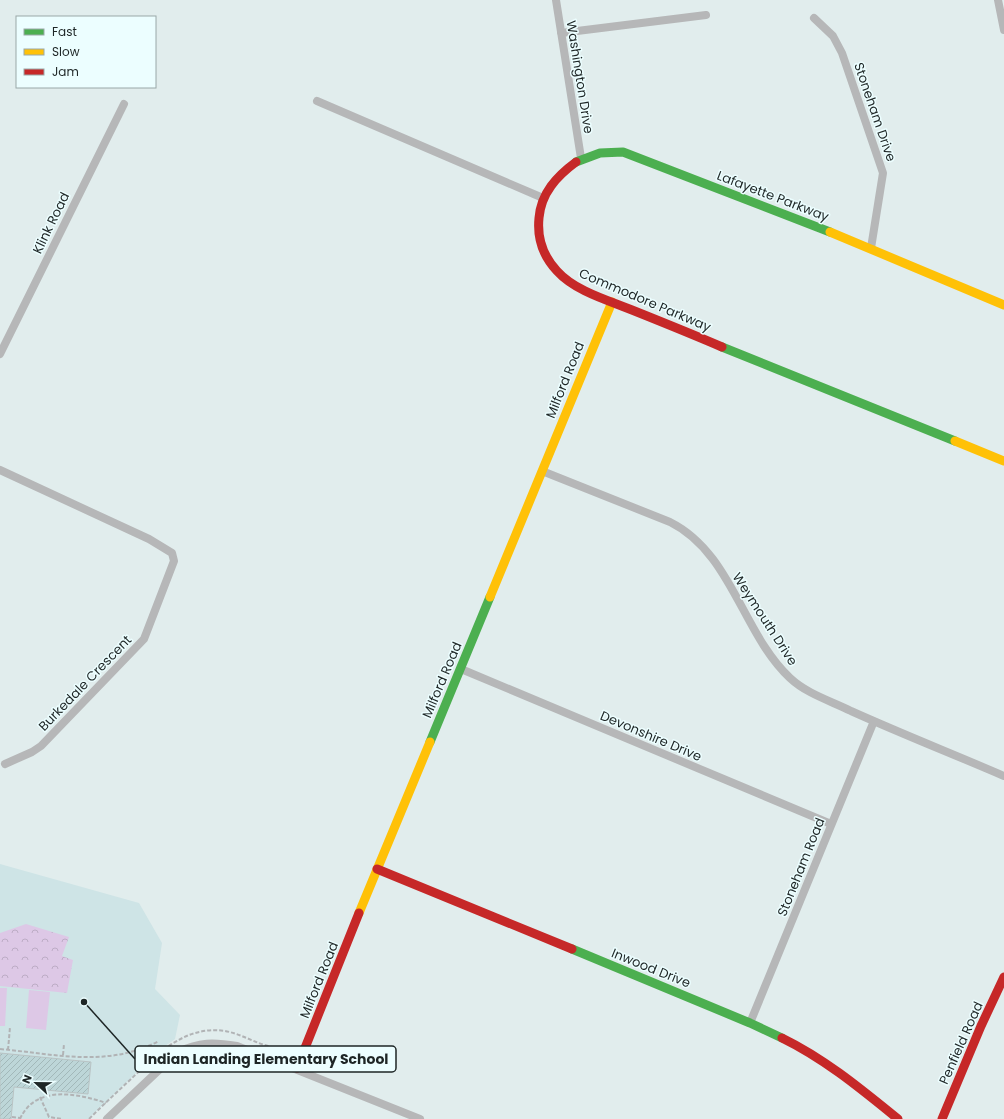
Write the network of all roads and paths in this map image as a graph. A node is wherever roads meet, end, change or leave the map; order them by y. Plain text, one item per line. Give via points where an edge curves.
1 (556, 0) edge
2 (998, 0) edge
3 (706, 15) dead end
4 (814, 18) dead end
5 (1004, 30) edge
6 (561, 32) junction
7 (316, 102) dead end
8 (124, 104) dead end
9 (581, 158) junction
10 (543, 198) junction
11 (871, 248) junction
12 (612, 302) junction
13 (1004, 305) edge
14 (0, 354) edge
15 (1004, 461) edge
16 (0, 470) edge
17 (542, 471) junction
18 (461, 669) junction
19 (874, 721) junction
20 (5, 764) dead end
21 (1004, 776) edge
22 (831, 824) junction
23 (377, 869) junction
24 (1004, 977) edge
25 (750, 1023) junction
26 (10, 1027) dead end
27 (159, 1041) dead end
28 (64, 1044) dead end
29 (0, 1049) edge
30 (8, 1050) junction
31 (63, 1055) junction
32 (297, 1068) junction
33 (40, 1097) junction
34 (106, 1103) dead end
35 (12, 1117) dead end
36 (20, 1119) edge
37 (62, 1119) edge
38 (107, 1119) edge
39 (420, 1119) edge
40 (898, 1119) edge
41 (942, 1119) edge

1 - 6 street, Washington Drive
2 - 5 street
3 - 6 street
4 - 11 street, Stoneham Drive via 833,36 842,53 883,173
6 - 9 street, Washington Drive
7 - 10 street
8 - 14 street, Klink Road
9 - 10 street, Lafayette Parkway via 564,168
9 - 11 street, Lafayette Parkway via 607,151 632,155
10 - 12 street, Commodore Parkway via 538,221 539,236 548,260 573,284
11 - 13 street, Lafayette Parkway
12 - 15 street, Commodore Parkway
12 - 17 street, Milford Road
16 - 20 street, Burkedale Crescent via 149,539 172,553 174,561 144,639 41,746
17 - 18 street, Milford Road
17 - 19 street, Weymouth Drive via 670,522 689,534 710,555 763,643 789,678 809,692
18 - 22 street, Devonshire Drive
18 - 23 street, Milford Road
19 - 21 street, Weymouth Drive
19 - 22 street, Stoneham Road
22 - 25 street, Stoneham Road
23 - 25 street, Inwood Drive
23 - 32 street, Milford Road
24 - 41 street, Penfield Road
25 - 40 street, Inwood Drive via 800,1047 842,1073
26 - 30 path
27 - 31 path via 128,1054 107,1057
28 - 31 path
29 - 30 path
30 - 31 path
32 - 38 street via 237,1046 214,1042 192,1046 178,1052 165,1063
32 - 39 street
33 - 34 path via 49,1094 89,1097
33 - 36 path via 23,1111
33 - 37 path via 49,1117
35 - 36 path

